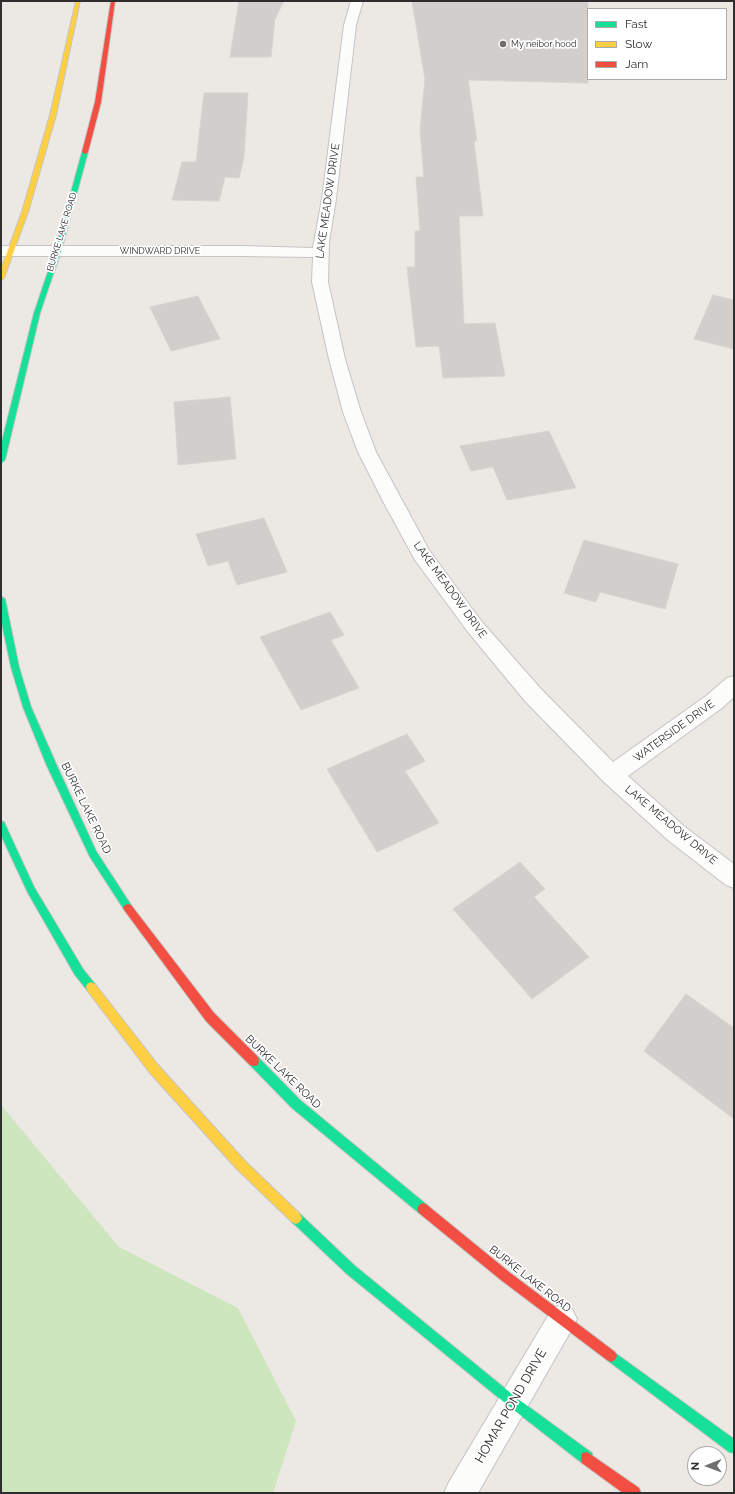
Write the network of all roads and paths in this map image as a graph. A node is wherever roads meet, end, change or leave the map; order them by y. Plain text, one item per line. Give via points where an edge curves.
1 (78, 1) edge
2 (113, 1) edge
3 (357, 1) edge
4 (58, 251) junction
5 (6, 252) edge
6 (320, 253) junction
7 (1, 278) edge
8 (1, 460) edge
9 (1, 599) edge
10 (734, 684) edge
11 (612, 775) junction
12 (1, 825) edge
13 (734, 878) edge
14 (562, 1319) junction
15 (514, 1402) junction
16 (734, 1448) edge
17 (460, 1493) edge
18 (634, 1493) edge

1 - 5 main road via 53,115 25,212
2 - 4 main road, BURKE LAKE ROAD via 98,102
3 - 6 street, LAKE MEADOW DRIVE via 350,25
4 - 5 street, WINDWARD DRIVE
4 - 6 street, WINDWARD DRIVE
4 - 8 main road, BURKE LAKE ROAD via 37,313
5 - 7 main road
6 - 11 street, LAKE MEADOW DRIVE via 320,282 352,412 367,452 394,505 422,555 475,627 533,695
9 - 14 main road, BURKE LAKE ROAD via 15,667 27,707 93,854 135,918 210,1017 296,1104 505,1276
10 - 11 street, WATERSIDE DRIVE via 714,702
11 - 13 street, LAKE MEADOW DRIVE via 677,834
12 - 15 main road via 31,890 79,972 154,1069 242,1164 351,1270
14 - 15 street, HOMAR POND DRIVE
14 - 16 main road, BURKE LAKE ROAD
15 - 17 street, HOMAR POND DRIVE
15 - 18 main road

